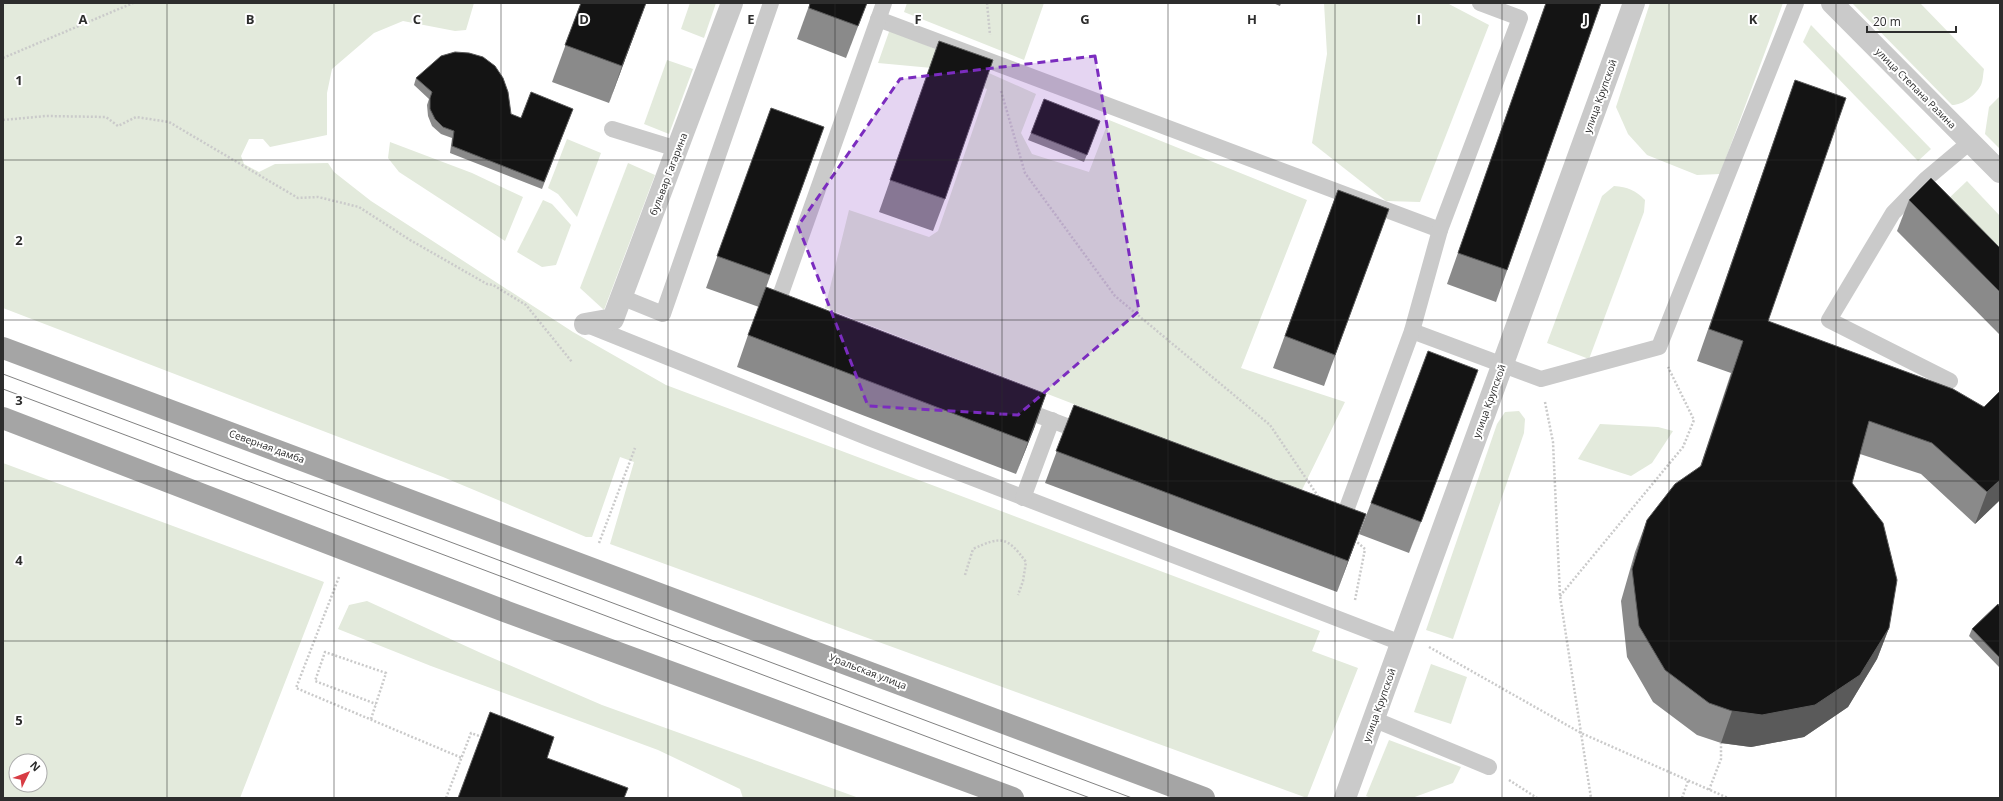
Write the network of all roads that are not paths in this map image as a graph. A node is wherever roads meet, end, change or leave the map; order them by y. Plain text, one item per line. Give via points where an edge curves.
1 (732, 3) edge
2 (771, 3) edge
3 (884, 3) edge
4 (1480, 3) edge
5 (1634, 3) edge
6 (1796, 3) edge
7 (1832, 3) edge
8 (878, 19) junction
9 (612, 129) dead end
10 (1970, 142) junction
11 (677, 149) junction
12 (2000, 172) edge
13 (1440, 230) junction
14 (621, 297) junction
15 (788, 321) edge
16 (585, 324) joint
17 (1412, 331) junction
18 (3, 348) edge
19 (1503, 363) junction
20 (1950, 382) dead end
21 (1008, 403) edge
22 (3, 418) edge
23 (1052, 420) junction
24 (1096, 437) edge
25 (1023, 498) junction
26 (1333, 526) edge
27 (532, 545) joint
28 (1403, 638) junction
29 (1373, 719) junction
30 (1489, 767) road end
31 (1013, 798) edge
32 (1204, 798) edge
33 (1344, 798) edge

1 - 11 street, бульвар Гагарина
2 - 14 lane via 663,314
3 - 8 lane
4 - 13 lane via 1520,18
5 - 19 street, улица Крупской
6 - 19 lane via 1659,347 1541,379
7 - 10 street, улица Степана Разина
8 - 13 lane
8 - 15 lane via 774,315
9 - 11 lane
10 - 12 street, улица Степана Разина
10 - 20 lane via 1926,179 1893,213 1829,320
11 - 14 street, бульвар Гагарина
13 - 17 lane
14 - 16 street, бульвар Гагарина via 613,319
16 - 25 lane
17 - 19 lane
17 - 26 lane
18 - 27 main road, Северная дамба
19 - 28 street, улица Крупской
21 - 23 lane
22 - 31 main road via 507,612
23 - 24 lane
23 - 25 lane
25 - 28 lane via 1349,624
27 - 32 main road, Уральская улица
28 - 29 street, улица Крупской
29 - 30 lane
29 - 33 street, улица Крупской

